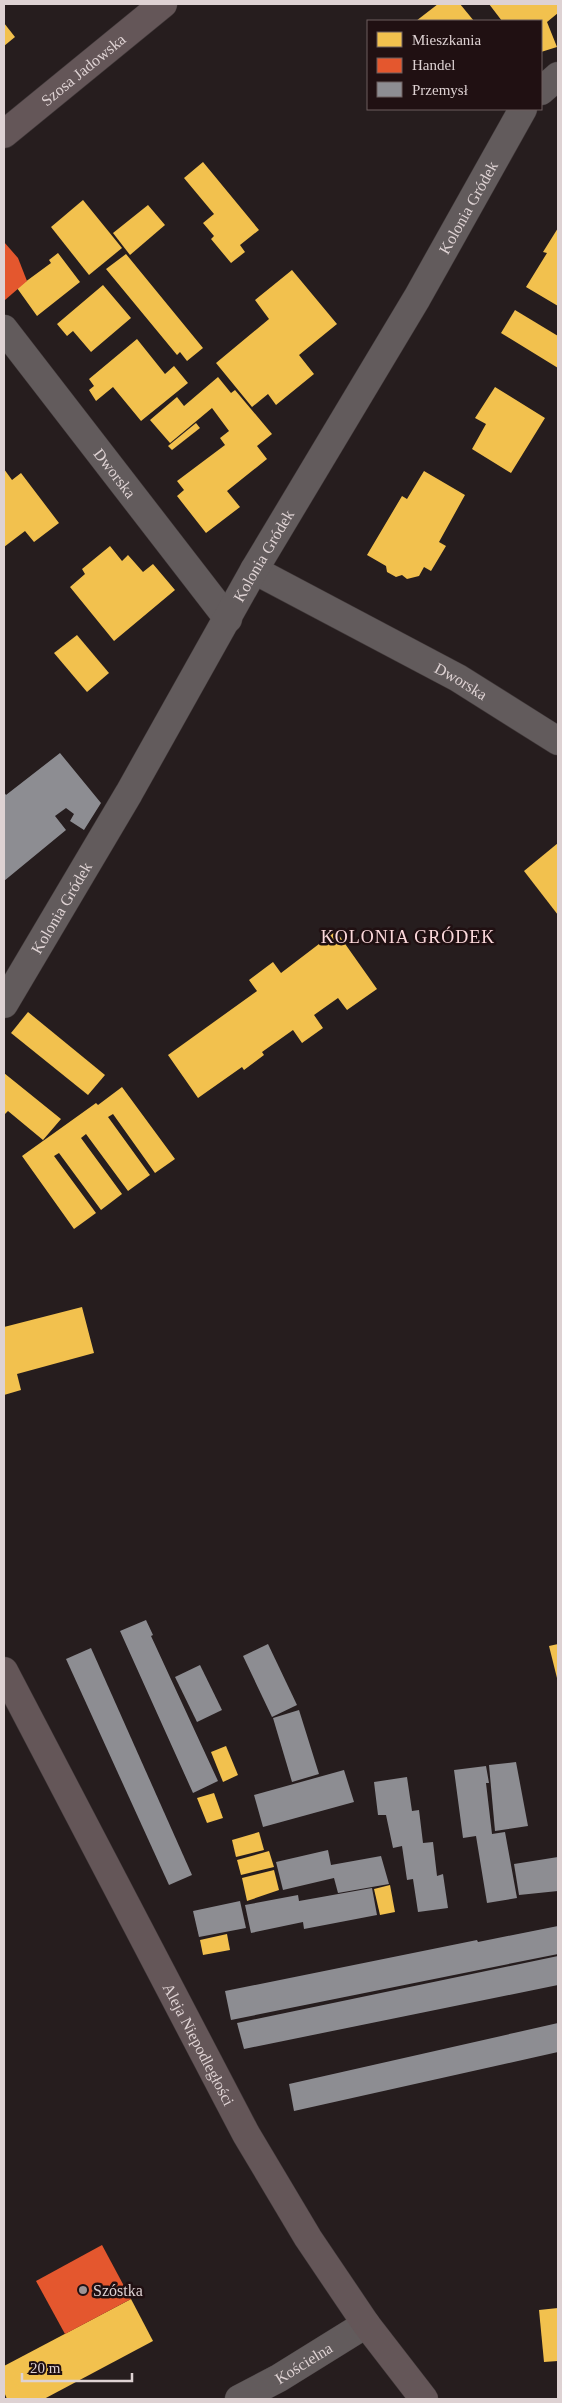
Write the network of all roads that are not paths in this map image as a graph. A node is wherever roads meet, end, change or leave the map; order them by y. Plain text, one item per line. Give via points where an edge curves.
1 (163, 4) edge
2 (558, 76) edge
3 (542, 90) edge
4 (522, 110) edge
5 (4, 134) edge
6 (4, 328) edge
7 (254, 570) junction
8 (228, 619) junction
9 (558, 740) edge
10 (4, 1004) edge
11 (4, 1671) edge
12 (366, 2324) junction
13 (239, 2399) edge
14 (424, 2399) edge

1 - 5 main road, Szosa Jadowska
2 - 3 street
4 - 7 street, Kolonia Gródek via 417,298
6 - 8 street, Dworska
7 - 8 street, Kolonia Gródek
7 - 9 street, Dworska via 458,678
8 - 10 street, Kolonia Gródek
11 - 12 main road, Aleja Niepodległości via 246,2134 308,2238
12 - 13 street, Kościelna
12 - 14 main road, Aleja Niepodległości

